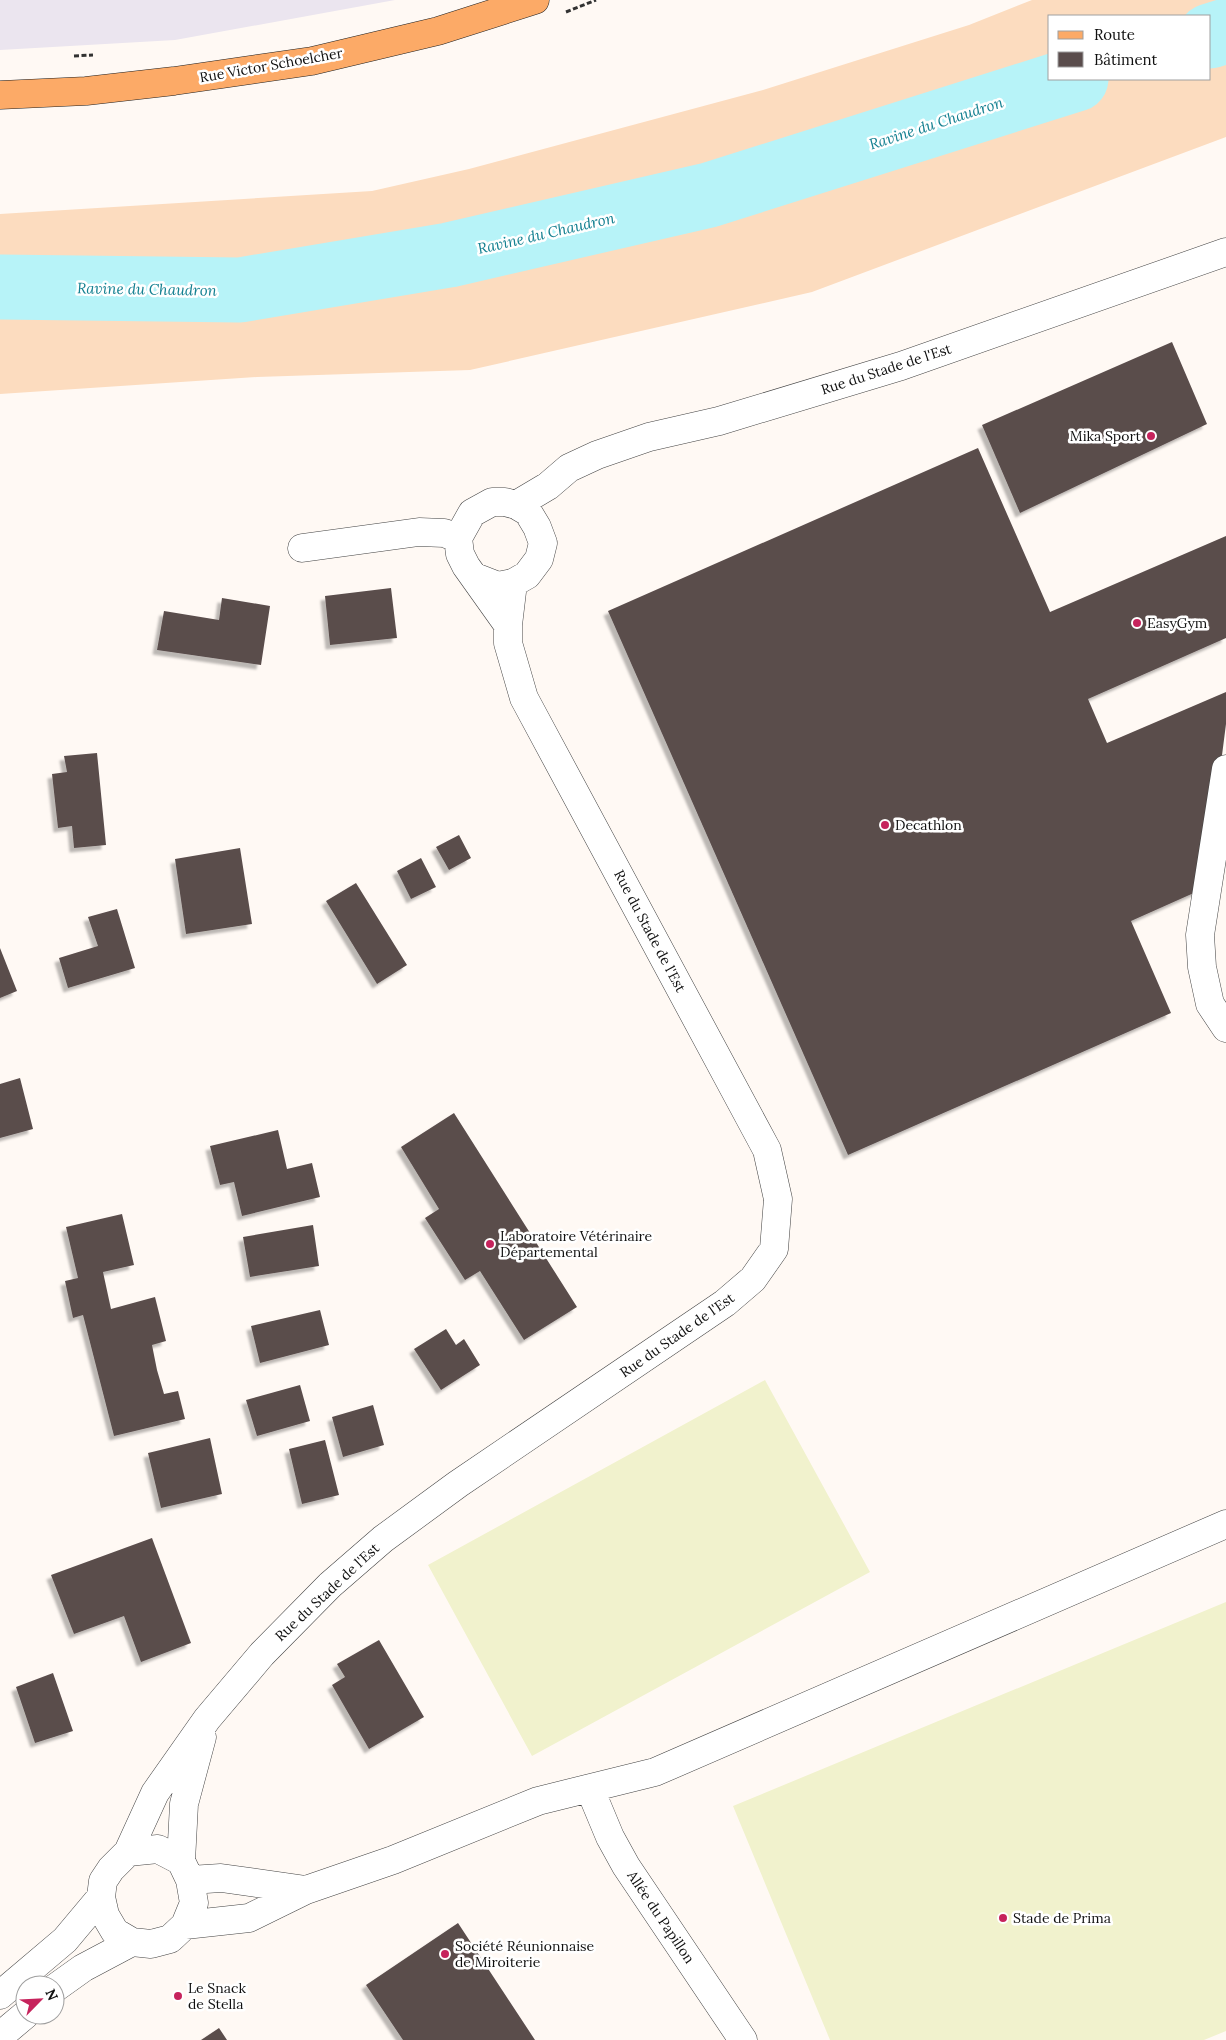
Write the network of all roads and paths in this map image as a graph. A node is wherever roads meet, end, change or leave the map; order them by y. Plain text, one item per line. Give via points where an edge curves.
1 (535, 0) edge
2 (99, 54) dead end
3 (70, 56) dead end
4 (0, 95) edge
5 (1226, 252) edge
6 (548, 486) junction
7 (516, 505) junction
8 (537, 527) junction
9 (458, 538) junction
10 (302, 548) dead end
11 (475, 577) junction
12 (513, 583) junction
13 (508, 625) junction
14 (1226, 769) edge
15 (1226, 1028) edge
16 (1226, 1524) edge
17 (207, 1719) junction
18 (590, 1789) junction
19 (128, 1852) junction
20 (186, 1871) junction
21 (306, 1890) junction
22 (101, 1897) junction
23 (185, 1925) junction
24 (132, 1942) junction
25 (65, 1981) edge
26 (0, 1994) edge
27 (15, 2023) edge
28 (0, 2036) edge
29 (743, 2040) edge

1 - 4 main road, Rue Victor Schoelcher via 438,31 312,61 86,91
2 - 3 path
5 - 6 street, Rue du Stade de l'Est via 901,366 719,421 649,437 569,468
6 - 7 street, Rue du Stade de l'Est
6 - 8 street
7 - 8 street via 528,512
7 - 9 street via 492,502 472,513
8 - 12 street via 543,543 539,559 528,575
9 - 10 street via 444,532 418,532
9 - 11 street, Rue du Stade de l'Est via 460,554
11 - 12 street via 498,586
11 - 13 street, Rue du Stade de l'Est
12 - 13 street, Rue du Stade de l'Est
13 - 17 street, Rue du Stade de l'Est via 508,643 524,698 767,1150 778,1199 774,1249 753,1279 725,1304 458,1484 383,1539 330,1585 277,1639
14 - 15 street via 1200,935 1202,967 1210,1004
16 - 18 street via 687,1760 656,1772
17 - 19 street, Rue du Stade de l'Est via 155,1793
17 - 20 street, Rue du Stade de l'Est via 184,1804
18 - 21 street via 538,1801 393,1860
18 - 29 street, Allée du Papillon via 626,1866
19 - 20 street via 158,1849
19 - 22 street via 103,1881
20 - 21 street
20 - 23 street via 194,1903
21 - 23 street via 249,1918
22 - 24 street via 105,1915 115,1932
22 - 26 street via 65,1940
23 - 24 street via 170,1938 151,1944
24 - 25 street
27 - 28 street

